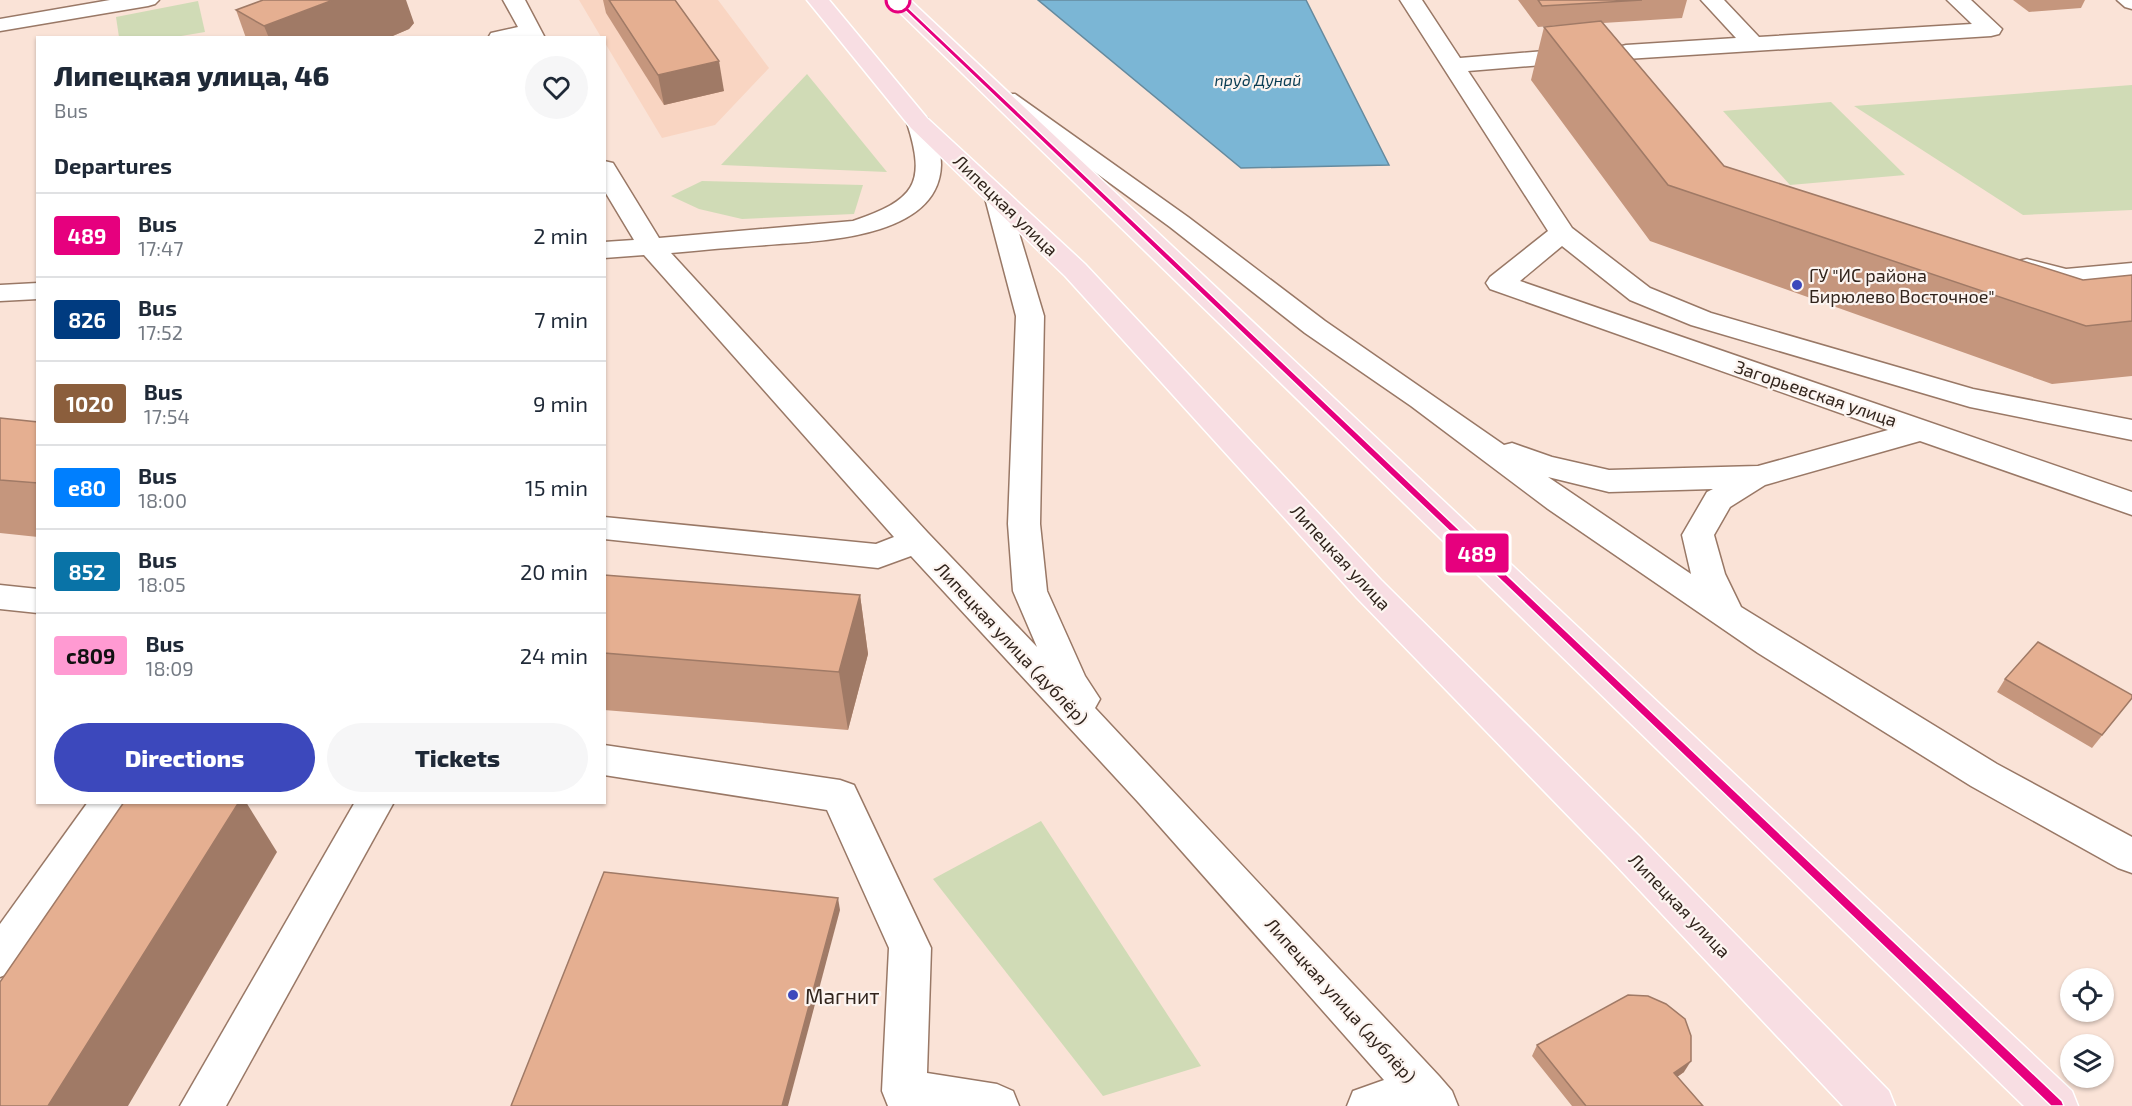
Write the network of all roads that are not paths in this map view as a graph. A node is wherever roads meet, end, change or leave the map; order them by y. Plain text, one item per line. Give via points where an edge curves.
1 (12, 0) edge
2 (148, 0) edge
3 (514, 0) edge
4 (818, 0) edge
5 (898, 0) edge
6 (1411, 0) edge
7 (1712, 0) edge
8 (1958, 0) edge
9 (2128, 0) edge
10 (2132, 3) edge
11 (5, 25) edge
12 (532, 34) edge
13 (516, 36) edge
14 (1754, 45) junction
15 (1456, 65) junction
16 (985, 83) junction
17 (919, 123) junction
18 (606, 171) edge
19 (998, 198) junction
20 (1562, 233) junction
21 (651, 247) junction
22 (606, 250) edge
23 (2010, 262) edge
24 (2132, 271) edge
25 (36, 291) edge
26 (0, 293) edge
27 (1922, 430) junction
28 (2132, 430) edge
29 (1471, 436) junction
30 (1758, 477) junction
31 (2132, 504) edge
32 (606, 528) edge
33 (916, 541) junction
34 (0, 597) edge
35 (36, 601) edge
36 (1728, 615) junction
37 (606, 760) edge
38 (1152, 792) junction
39 (109, 804) edge
40 (374, 804) edge
41 (2132, 856) edge
42 (0, 958) edge
43 (1430, 1098) edge
44 (202, 1106) edge
45 (997, 1106) edge
46 (1369, 1106) edge
47 (1873, 1106) edge
48 (2056, 1106) edge

1 - 11 street
2 - 11 street
3 - 12 street
4 - 17 main road, Липецкая улица
5 - 16 main road
6 - 15 street
7 - 14 street
8 - 14 street via 1991,29
9 - 10 street
12 - 13 street
14 - 15 street via 1634,61
15 - 20 street
16 - 29 street
16 - 48 main road
17 - 19 main road, Липецкая улица
17 - 21 street via 929,154 928,179 916,199 883,219 857,228
18 - 21 street, Липецкая улица (дублёр)
19 - 38 street via 1030,316 1024,524 1030,591 1070,682
19 - 47 main road, Липецкая улица via 1075,270 1369,589
20 - 27 street, Загорьевская улица via 1500,283
20 - 28 street via 1640,294 1701,319 1970,399
21 - 22 street
21 - 33 street, Липецкая улица (дублёр)
23 - 24 street via 2066,277
25 - 26 street
27 - 30 street
27 - 31 street, Загорьевская улица
29 - 30 street via 1544,466 1609,481
29 - 36 street via 1559,501
30 - 36 street via 1718,500 1698,535 1708,574
32 - 33 street via 878,556
33 - 38 street, Липецкая улица (дублёр)
34 - 35 street
36 - 41 street via 1984,775
37 - 45 street via 840,795 910,948 904,1091
38 - 43 street, Липецкая улица (дублёр)
39 - 42 street
40 - 44 street
43 - 46 street

